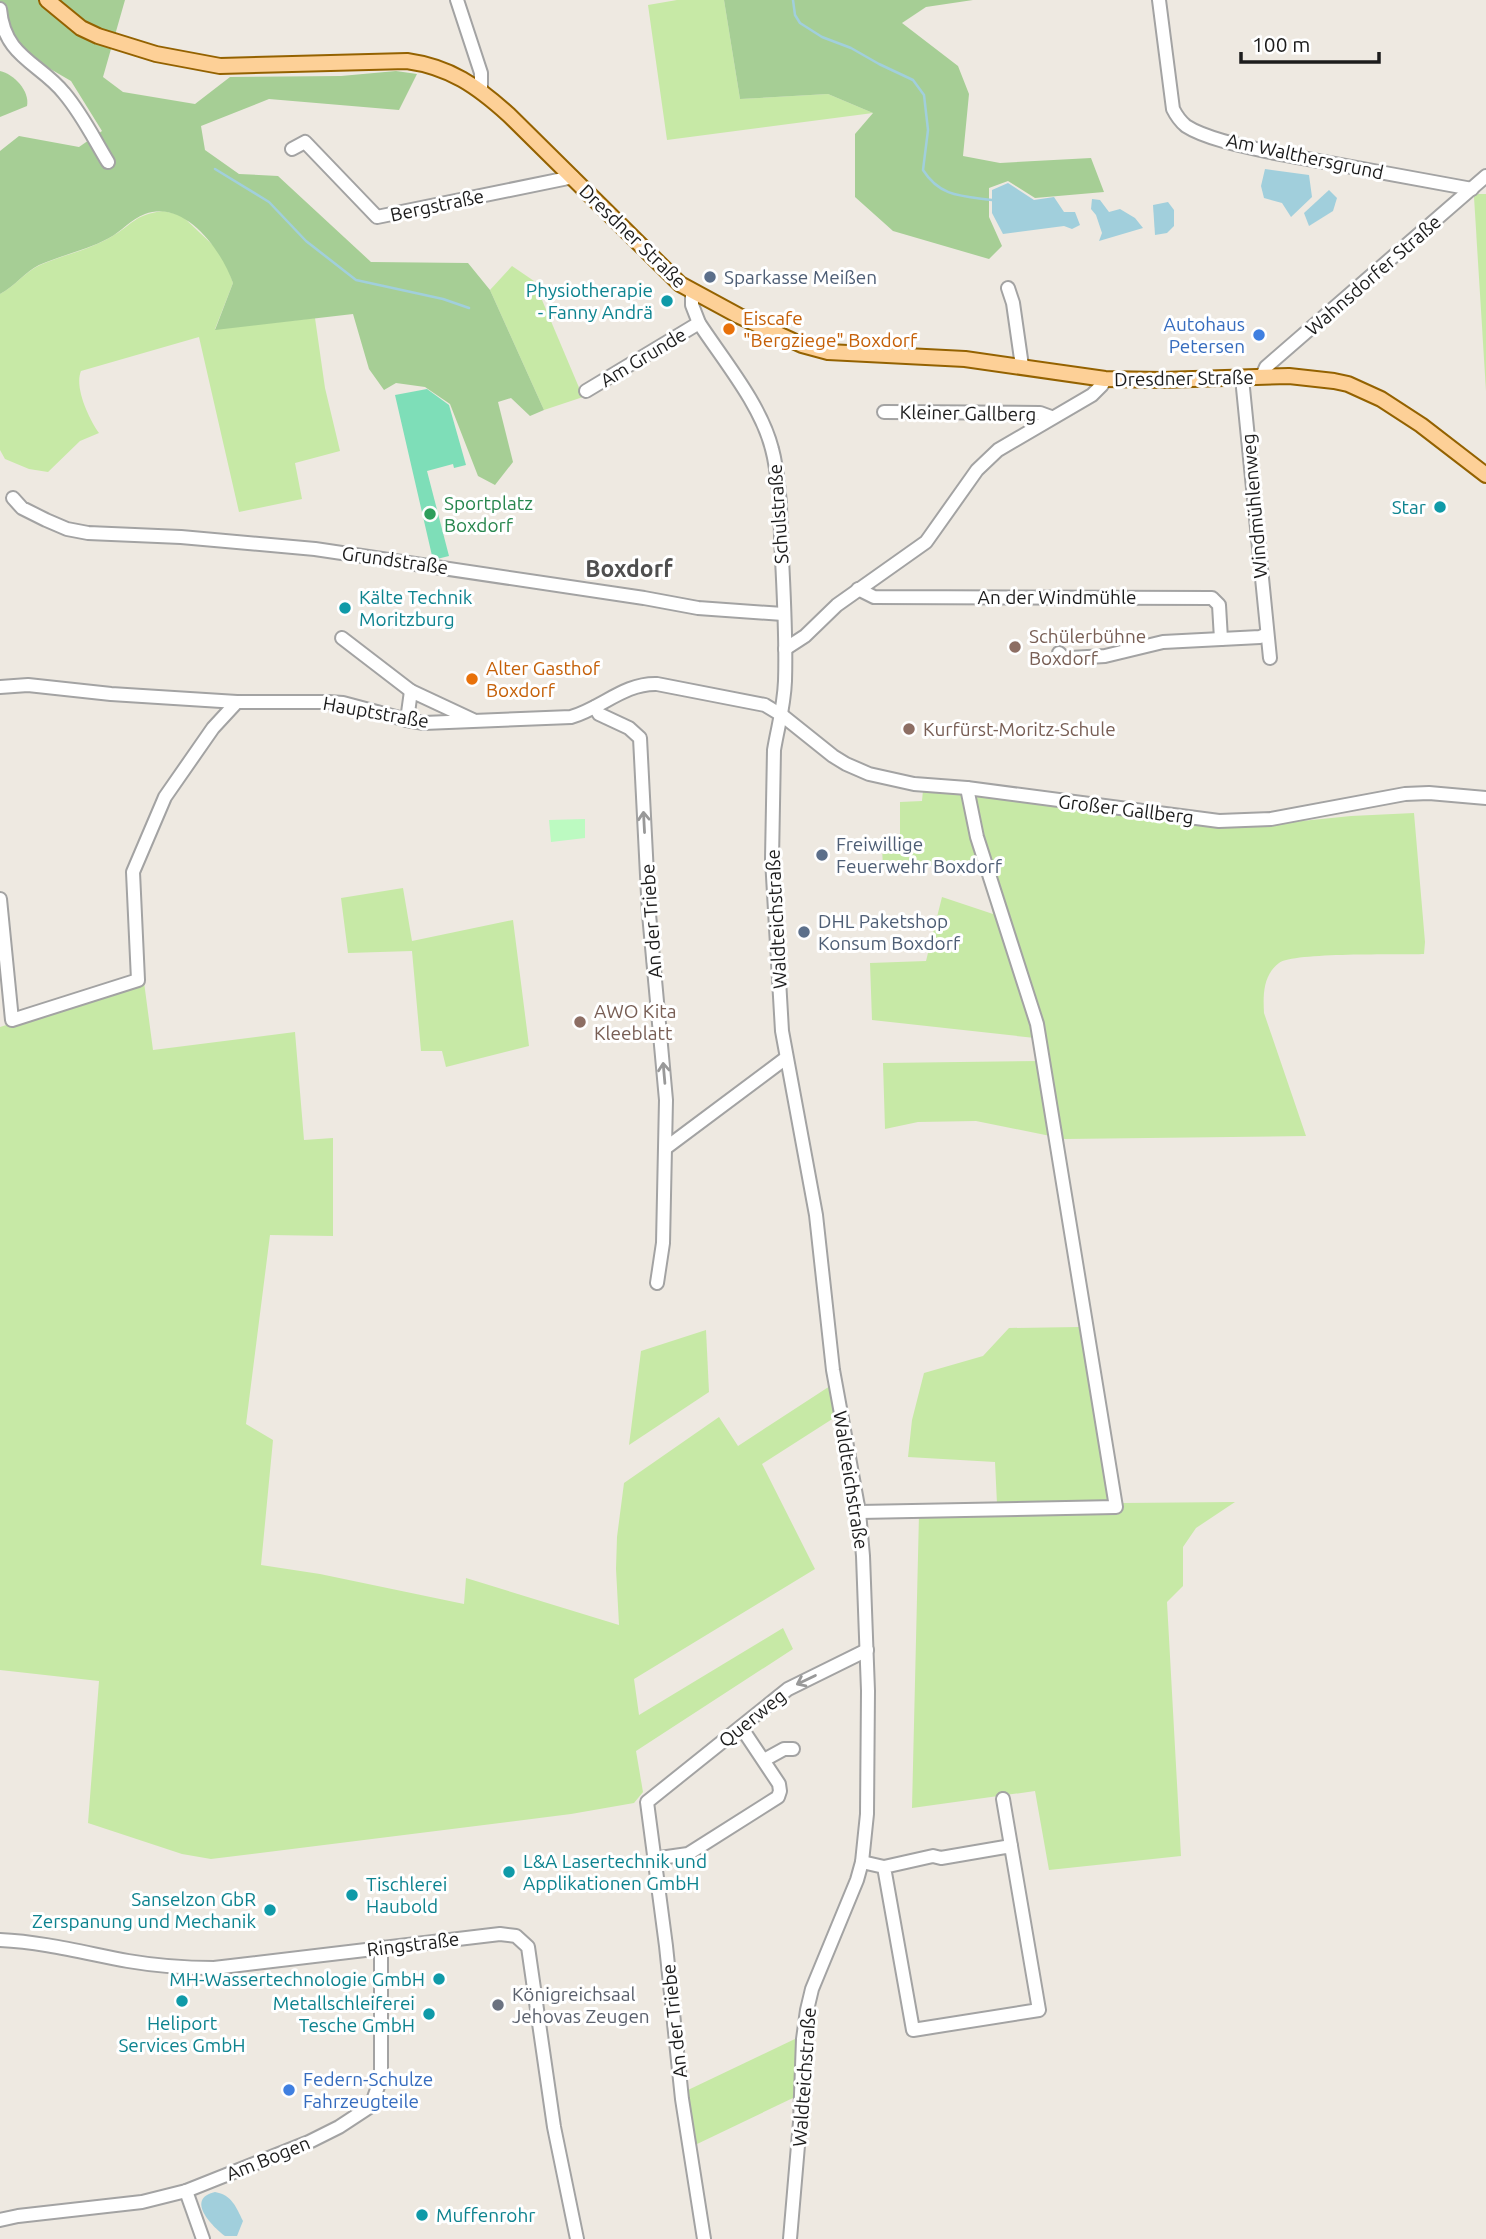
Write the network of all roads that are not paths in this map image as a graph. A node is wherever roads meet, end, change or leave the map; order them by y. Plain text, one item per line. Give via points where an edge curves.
1 (47, 0) edge
2 (457, 0) edge
3 (1159, 0) edge
4 (0, 9) edge
5 (481, 90) junction
6 (292, 149) dead end
7 (108, 162) dead end
8 (1486, 176) edge
9 (573, 177) junction
10 (1472, 189) junction
11 (1009, 288) dead end
12 (692, 292) junction
13 (699, 323) junction
14 (1022, 366) junction
15 (1262, 376) junction
16 (1242, 378) junction
17 (1105, 379) junction
18 (586, 391) dead end
19 (884, 412) dead end
20 (1051, 417) junction
21 (1486, 475) edge
22 (13, 498) dead end
23 (858, 589) junction
24 (783, 614) junction
25 (1267, 634) junction
26 (342, 638) dead end
27 (1222, 639) junction
28 (786, 649) junction
29 (1059, 653) dead end
30 (1270, 658) dead end
31 (0, 687) edge
32 (411, 691) junction
33 (237, 702) junction
34 (594, 708) junction
35 (783, 716) junction
36 (407, 720) junction
37 (477, 722) junction
38 (967, 788) junction
39 (1486, 798) edge
40 (0, 899) edge
41 (786, 1058) junction
42 (667, 1144) junction
43 (657, 1283) dead end
44 (859, 1512) junction
45 (867, 1650) junction
46 (741, 1727) junction
47 (793, 1749) dead end
48 (764, 1760) junction
49 (1003, 1799) dead end
50 (647, 1802) joint
51 (1010, 1846) junction
52 (653, 1859) junction
53 (862, 1862) junction
54 (884, 1867) junction
55 (0, 1940) edge
56 (381, 1947) junction
57 (186, 2191) junction
58 (0, 2220) edge
59 (203, 2239) edge
60 (578, 2239) edge
61 (704, 2239) edge
62 (790, 2239) edge

1 - 5 main road, Dresdner Straße via 81,28 156,54 220,66 407,61 452,73
2 - 5 street via 481,73
3 - 10 street, Am Walthersgrund via 1172,109 1188,127 1270,152
4 - 7 street via 12,44 62,90
5 - 9 main road, Dresdner Straße
6 - 9 street, Bergstraße via 306,142 377,217
8 - 10 street, Wahnsdorfer Straße
9 - 12 main road, Dresdner Straße via 659,266
10 - 15 street, Wahnsdorfer Straße via 1266,367
11 - 14 street
12 - 13 street, Schulstraße
12 - 14 main road, Dresdner Straße via 814,349
13 - 18 street, Am Grunde
13 - 24 street, Schulstraße via 751,402 772,448 780,503
14 - 17 main road, Dresdner Straße
15 - 16 main road, Dresdner Straße
15 - 21 main road, Dresdner Straße via 1303,376 1348,384 1411,418
16 - 17 main road, Dresdner Straße
16 - 25 street, Windmühlenweg
17 - 20 street, Kleiner Gallberg via 1092,395
19 - 20 street, Kleiner Gallberg via 1040,413
20 - 23 street, Kleiner Gallberg via 998,450 977,470 926,542
22 - 24 street, Grundstraße via 46,520 88,533 315,549 698,608
23 - 27 street, An der Windmühle via 874,597 1212,598 1219,605
23 - 28 street, Kleiner Gallberg
24 - 28 street, Schulstraße
25 - 27 street
25 - 30 street, Windmühlenweg
26 - 32 street
27 - 29 street via 1163,642 1105,656 1070,658
28 - 35 street, Schulstraße
31 - 33 street, Hauptstraße via 28,685
32 - 36 street
32 - 37 street
33 - 36 street, Hauptstraße via 343,703
33 - 40 street via 165,797 133,872 138,980 12,1020
34 - 35 street, Hauptstraße via 627,689 657,684 765,705
34 - 37 street, Hauptstraße via 571,717
42 -> 34 street, An der Triebe via 640,738
35 - 38 street, Großer Gallberg via 833,756 869,774 914,784
35 - 41 street, Waldteichstraße via 774,750 772,859
36 - 37 street, Hauptstraße
38 - 39 street, Großer Gallberg via 1219,821 1271,819 1405,794
38 - 44 street via 1037,1024 1116,1507
41 - 42 street
41 - 44 street, Waldteichstraße via 816,1215 833,1370
42 - 43 street, An der Triebe
44 - 45 street, Waldteichstraße
45 -> 46 street, Querweg via 788,1689
45 - 53 street, Waldteichstraße via 867,1814
46 - 48 street
46 - 50 street, Querweg
47 - 48 street
48 - 52 street via 779,1783 778,1797 688,1854
49 - 51 street
50 - 52 street, An der Triebe
51 - 54 street
51 - 54 street via 1039,2010 913,2030
52 - 61 street, An der Triebe
53 - 54 street
53 - 62 street, Waldteichstraße via 807,2010
55 - 56 street, Ringstraße via 181,1968
56 - 57 street, Am Bogen via 381,2078 371,2106 309,2142
56 - 60 street, Ringstraße via 500,1934 516,1936 528,1947 554,2127
57 - 58 street, Am Bogen via 142,2202
57 - 59 street

